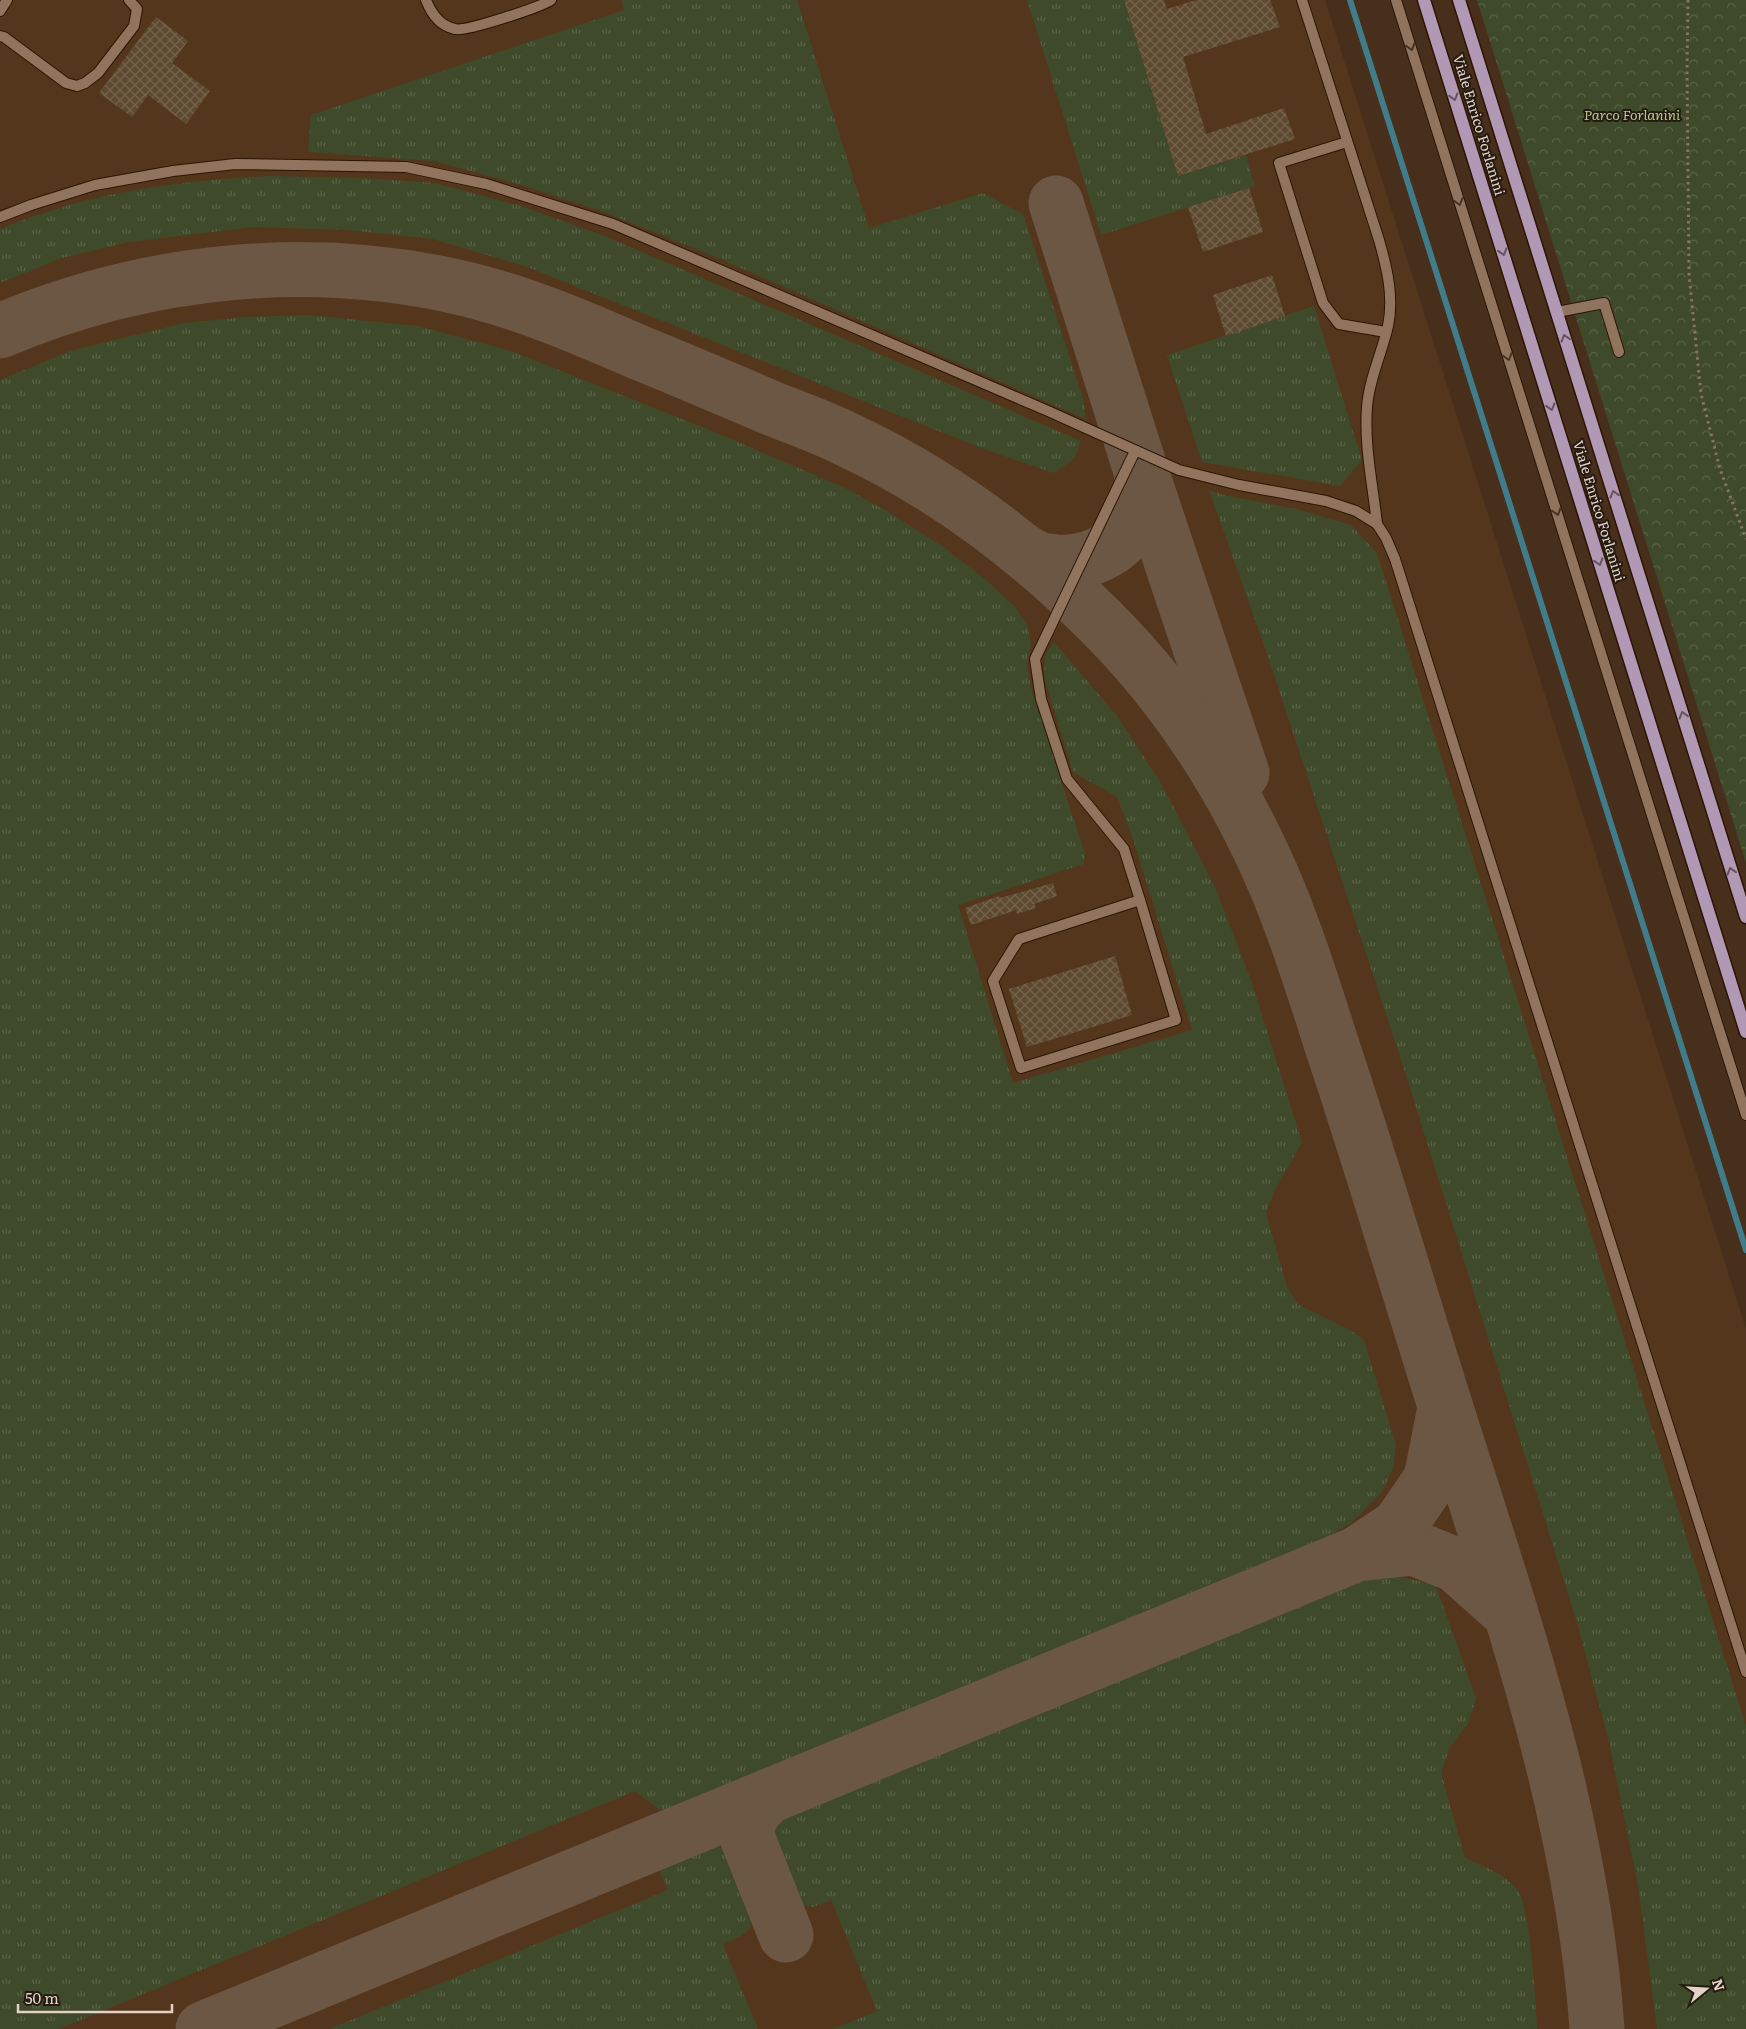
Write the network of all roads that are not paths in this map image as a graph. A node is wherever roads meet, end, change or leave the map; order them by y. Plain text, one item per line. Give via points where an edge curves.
1 (7, 0) edge
2 (129, 0) edge
3 (426, 0) edge
4 (551, 0) edge
5 (1302, 0) edge
6 (1396, 0) edge
7 (1424, 0) edge
8 (1460, 0) edge
9 (0, 11) edge
10 (0, 36) edge
11 (1347, 142) junction
12 (0, 217) edge
13 (1557, 312) junction
14 (1386, 332) junction
15 (1619, 352) dead end
16 (1135, 451) junction
17 (1377, 524) junction
18 (1140, 900) junction
19 (1746, 917) edge
20 (1746, 1032) edge
21 (1746, 1115) edge
22 (1746, 1672) edge

1 - 9 lane
2 - 10 lane via 136,9 134,26 98,73 76,86 66,83
3 - 4 lane via 434,15 456,30 474,27
5 - 11 lane
6 -> 21 lane
7 -> 20 main road, Viale Enrico Forlanini
8 - 13 main road, Viale Enrico Forlanini
11 - 14 lane via 1380,240 1388,275 1390,305
11 - 14 lane via 1279,163 1323,303 1339,324
12 - 16 lane via 95,185 173,171 235,164 406,166 486,184 613,224
13 - 15 lane via 1604,303
19 -> 13 main road, Viale Enrico Forlanini
14 - 17 lane via 1367,406 1368,454
16 - 17 lane via 1180,470 1326,501 1356,511
16 - 18 lane via 1035,659 1041,698 1067,779 1124,849
17 - 22 lane via 1395,559
18 - 18 lane via 1019,939 993,981 1021,1068 1176,1020

